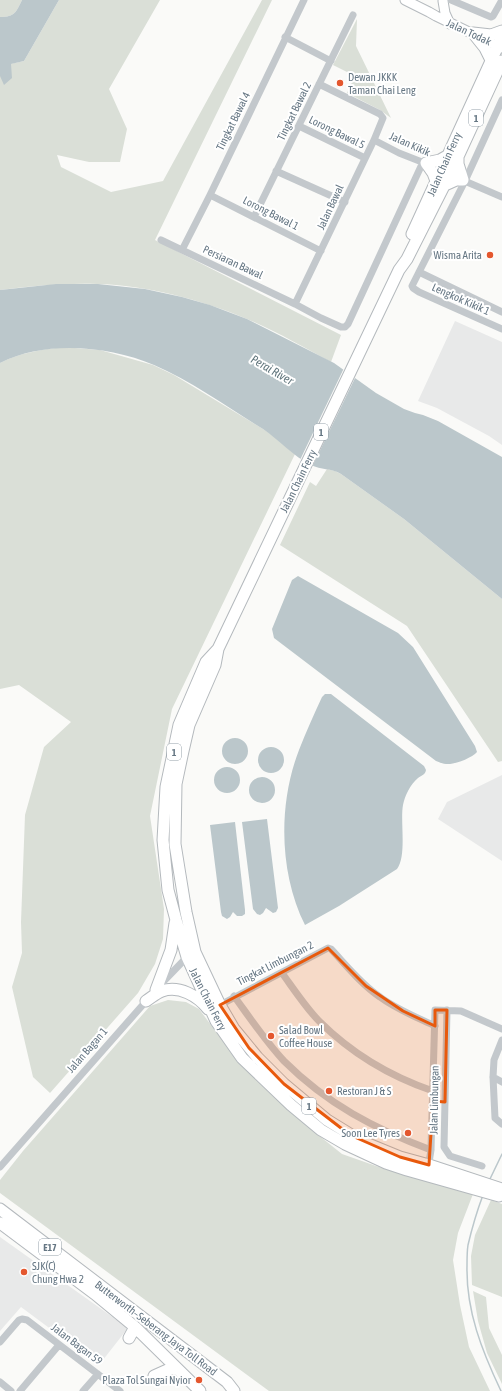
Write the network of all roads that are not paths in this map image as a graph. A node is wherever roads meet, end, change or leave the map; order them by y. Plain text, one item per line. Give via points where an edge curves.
1 (304, 0) edge
2 (396, 0) edge
3 (405, 0) edge
4 (446, 0) edge
5 (502, 0) edge
6 (421, 8) junction
7 (353, 15) dead end
8 (436, 16) junction
9 (450, 24) junction
10 (502, 31) edge
11 (472, 33) junction
12 (285, 37) junction
13 (501, 44) edge
14 (330, 61) junction
15 (497, 61) edge
16 (319, 84) junction
17 (502, 100) edge
18 (298, 126) junction
19 (374, 140) junction
20 (452, 156) junction
21 (366, 158) junction
22 (425, 163) junction
23 (276, 171) junction
24 (445, 172) junction
25 (464, 180) junction
26 (440, 183) junction
27 (210, 195) junction
28 (502, 197) edge
29 (345, 202) junction
30 (254, 217) junction
31 (162, 240) dead end
32 (182, 250) junction
33 (321, 251) junction
34 (419, 272) junction
35 (295, 304) junction
36 (502, 312) edge
37 (502, 329) edge
38 (218, 649) junction
39 (176, 920) junction
40 (191, 954) junction
41 (282, 973) junction
42 (156, 990) junction
43 (234, 996) junction
44 (146, 1001) junction
45 (220, 1004) junction
46 (447, 1010) junction
47 (216, 1021) junction
48 (435, 1026) junction
49 (502, 1029) edge
50 (502, 1040) edge
51 (493, 1077) junction
52 (502, 1082) edge
53 (433, 1091) junction
54 (433, 1102) junction
55 (445, 1102) junction
56 (502, 1124) edge
57 (431, 1150) junction
58 (482, 1166) dead end
59 (0, 1167) edge
60 (428, 1170) junction
61 (501, 1194) edge
62 (0, 1208) edge
63 (0, 1223) edge
64 (97, 1290) junction
65 (135, 1327) junction
66 (129, 1338) dead end
67 (0, 1342) edge
68 (60, 1345) junction
69 (174, 1367) junction
70 (98, 1374) junction
71 (154, 1376) dead end
72 (0, 1382) edge
73 (11, 1391) edge
74 (20, 1391) edge
75 (83, 1391) edge
76 (120, 1391) edge
77 (200, 1391) edge
78 (234, 1391) edge

1 - 12 street, Tingkat Bawal 4
2 - 8 main road, Jalan Todak via 427,15
3 - 6 main road, Jalan Todak
4 - 5 street via 491,17
4 - 6 main road via 432,8
4 - 8 street
4 - 9 main road via 444,13
6 - 8 main road, Jalan Todak
7 - 14 street, Tingkat Bawal 2
8 - 9 main road, Jalan Todak
9 - 11 main road, Jalan Todak
10 - 11 highway via 491,36
11 - 13 main road, Jalan Todak
11 - 15 highway
12 - 14 street
12 - 27 street, Tingkat Bawal 4
13 - 15 highway, Jalan Chain Ferry / 1
14 - 16 street, Tingkat Bawal 2
15 - 20 highway, Jalan Chain Ferry / 1
16 - 18 street, Tingkat Bawal 2
16 - 19 street, Jalan Bawal via 380,114 383,118
17 - 25 street
18 - 21 street, Lorong Bawal 5
18 - 23 street, Tingkat Bawal 2
19 - 21 street, Jalan Bawal
19 - 22 street, Jalan Kikik
20 - 22 highway
20 - 24 highway, Jalan Chain Ferry / 1
20 - 25 highway
21 - 29 street, Jalan Bawal
22 - 24 street, Jalan Kikik
22 - 26 highway
22 - 35 street, Jalan Chain Ferry via 348,324 341,327
23 - 29 street
23 - 30 street, Tingkat Bawal 2
24 - 25 street, Jalan Kikik
24 - 26 highway, Jalan Chain Ferry / 1
25 - 26 highway
25 - 28 street, Jalan Kikik
25 - 34 street
26 - 38 highway, Jalan Chain Ferry / 1 via 401,258 399,270
27 - 30 street, Lorong Bawal 1
27 - 32 street, Tingkat Bawal 4
29 - 33 street, Jalan Bawal
30 - 33 street, Lorong Bawal 1
31 - 32 street, Persiaran Bawal
32 - 35 street, Persiaran Bawal
33 - 35 street, Jalan Bawal
34 - 36 street, Lengkok Kikik 1
34 - 37 street, Lengkok Kikik 1 via 413,288
38 - 39 highway, Jalan Chain Ferry / 1 via 206,662 179,725 166,787 163,840 168,890
38 - 40 highway, Jalan Chain Ferry / 1 via 215,665 189,725 176,784 175,844
39 - 40 highway, Jalan Chain Ferry / 1
39 - 42 highway via 171,950
40 - 42 street, Jalan Bagan 1
40 - 45 highway, Jalan Chain Ferry / 1
40 - 47 highway, Jalan Chain Ferry / 1
41 - 43 street, Tingkat Limbungan 2
41 - 48 street, Tingkat Limbungan 2 via 328,948 331,949 380,997
41 - 53 street via 319,1021 360,1056 408,1083
42 - 44 street, Jalan Bagan 1
43 - 45 street, Tingkat Limbungan 2
43 - 57 street via 283,1060 304,1080 335,1104 368,1124
44 - 47 highway via 162,991 180,990 202,1001
44 - 59 street, Jalan Bagan 1
45 - 60 highway, Jalan Chain Ferry / 1 via 234,1029 257,1057 284,1084 327,1120 362,1141
46 - 48 street, Jalan Limbungan via 435,1010
46 - 49 street via 461,1011
46 - 55 street, Jalan Limbungan
47 - 60 highway, Jalan Chain Ferry / 1 via 242,1058 291,1106 321,1130 386,1163
48 - 53 street, Jalan Limbungan
50 - 51 street via 495,1054
51 - 52 street
51 - 56 street via 495,1118
53 - 54 street, Jalan Limbungan
54 - 55 street
54 - 57 street, Jalan Limbungan
55 - 58 street, Jalan Limbungan via 446,1152 450,1156
57 - 60 street, Jalan Limbungan
60 - 61 highway, Jalan Chain Ferry / 1
62 - 64 highway, Butterworth–Seberang Jaya Toll Road / E17
63 - 64 highway, Butterworth–Seberang Jaya Toll Road / E17
64 - 65 highway, Butterworth–Seberang Jaya Toll Road / E17
64 - 78 highway, Butterworth–Seberang Jaya Toll Road / E17 via 227,1382
65 - 66 highway
65 - 69 highway, Butterworth–Seberang Jaya Toll Road / E17
67 - 68 street, Jalan Bagan 59 via 22,1319
68 - 70 street, Jalan Bagan 59
68 - 74 street
69 - 71 highway
69 - 77 highway, Butterworth–Seberang Jaya Toll Road / E17
70 - 75 street
70 - 76 street, Jalan Bagan 59
72 - 73 street

